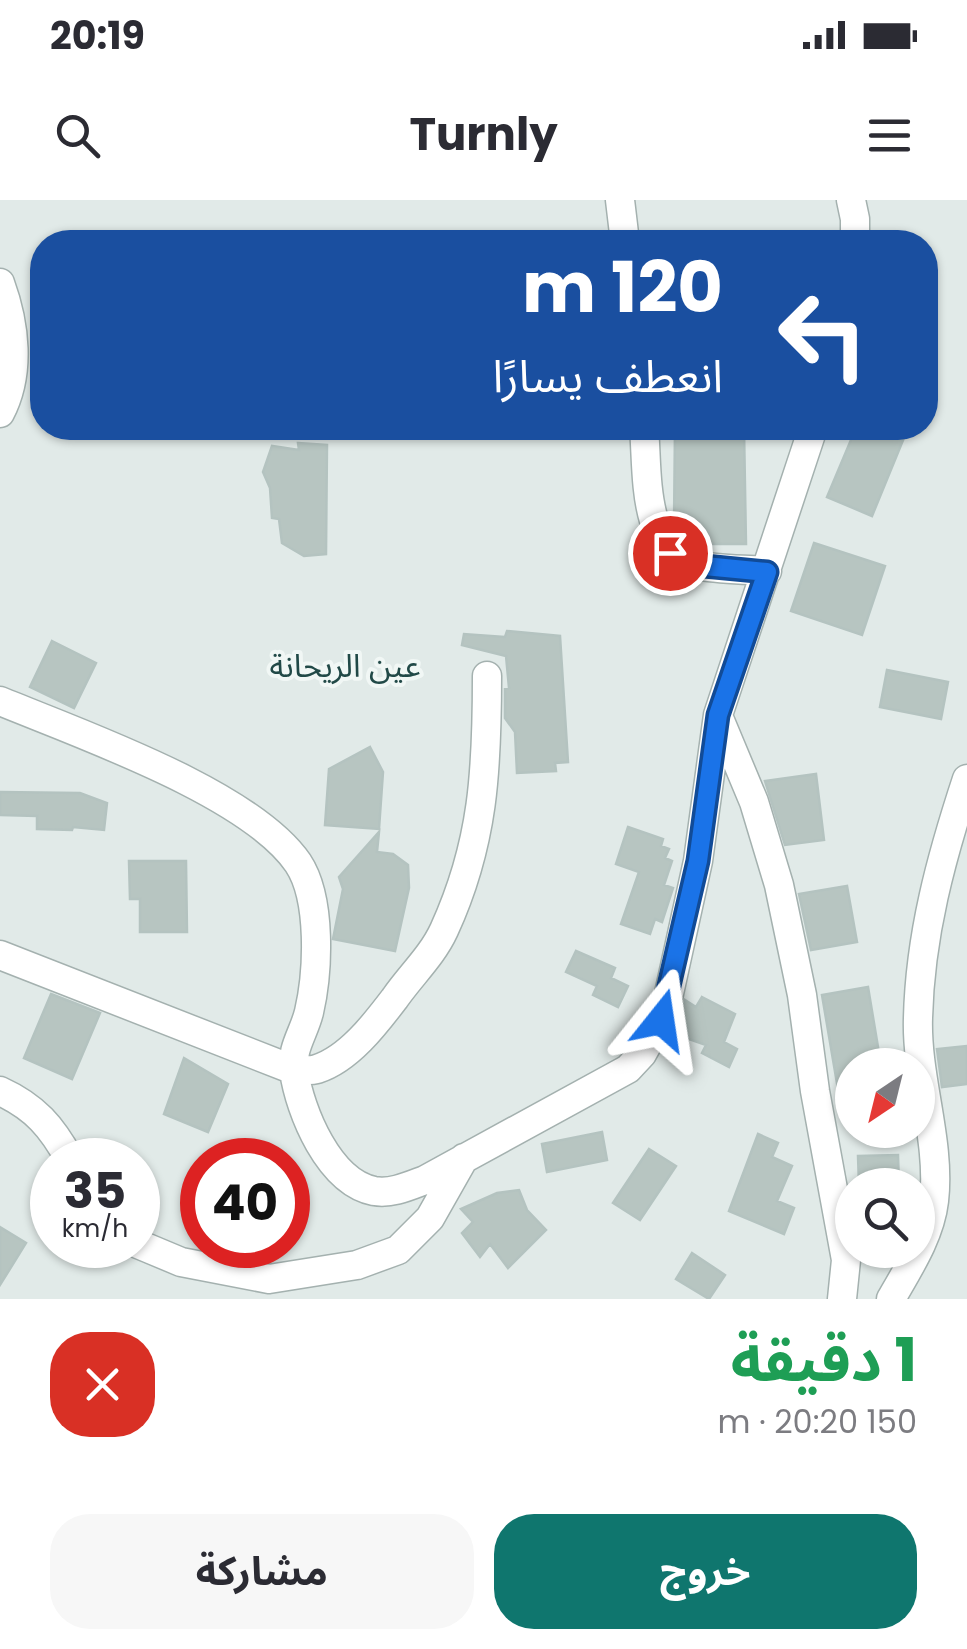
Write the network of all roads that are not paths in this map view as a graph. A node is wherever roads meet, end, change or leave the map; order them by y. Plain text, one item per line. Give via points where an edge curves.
1 (620, 200) edge
2 (851, 200) edge
3 (624, 230) edge
4 (856, 230) edge
5 (0, 284) edge
6 (0, 413) edge
7 (645, 440) edge
8 (809, 440) edge
9 (767, 572) junction
10 (487, 676) dead end
11 (0, 701) edge
12 (718, 715) junction
13 (967, 779) edge
14 (0, 954) edge
15 (305, 1060) junction
16 (0, 1091) edge
17 (58, 1138) edge
18 (464, 1157) junction
19 (160, 1253) edge
20 (842, 1299) edge
21 (891, 1299) edge

1 - 3 street
2 - 4 street
5 - 6 street via 14,358
7 - 9 street via 657,534 670,553 694,565
8 - 9 street
9 - 12 street
10 - 15 street via 480,822 444,930 358,1043
11 - 15 street via 236,808 300,866 317,960
12 - 18 street via 698,861 668,998 642,1054 628,1069
12 - 20 street via 779,885 846,1260
13 - 21 street via 927,918 920,972 918,1024 934,1201 922,1244
14 - 15 street via 262,1056
15 - 18 street via 313,1131 354,1185 398,1190
16 - 17 street via 27,1103
18 - 19 street via 430,1218 409,1240 357,1265 269,1280

